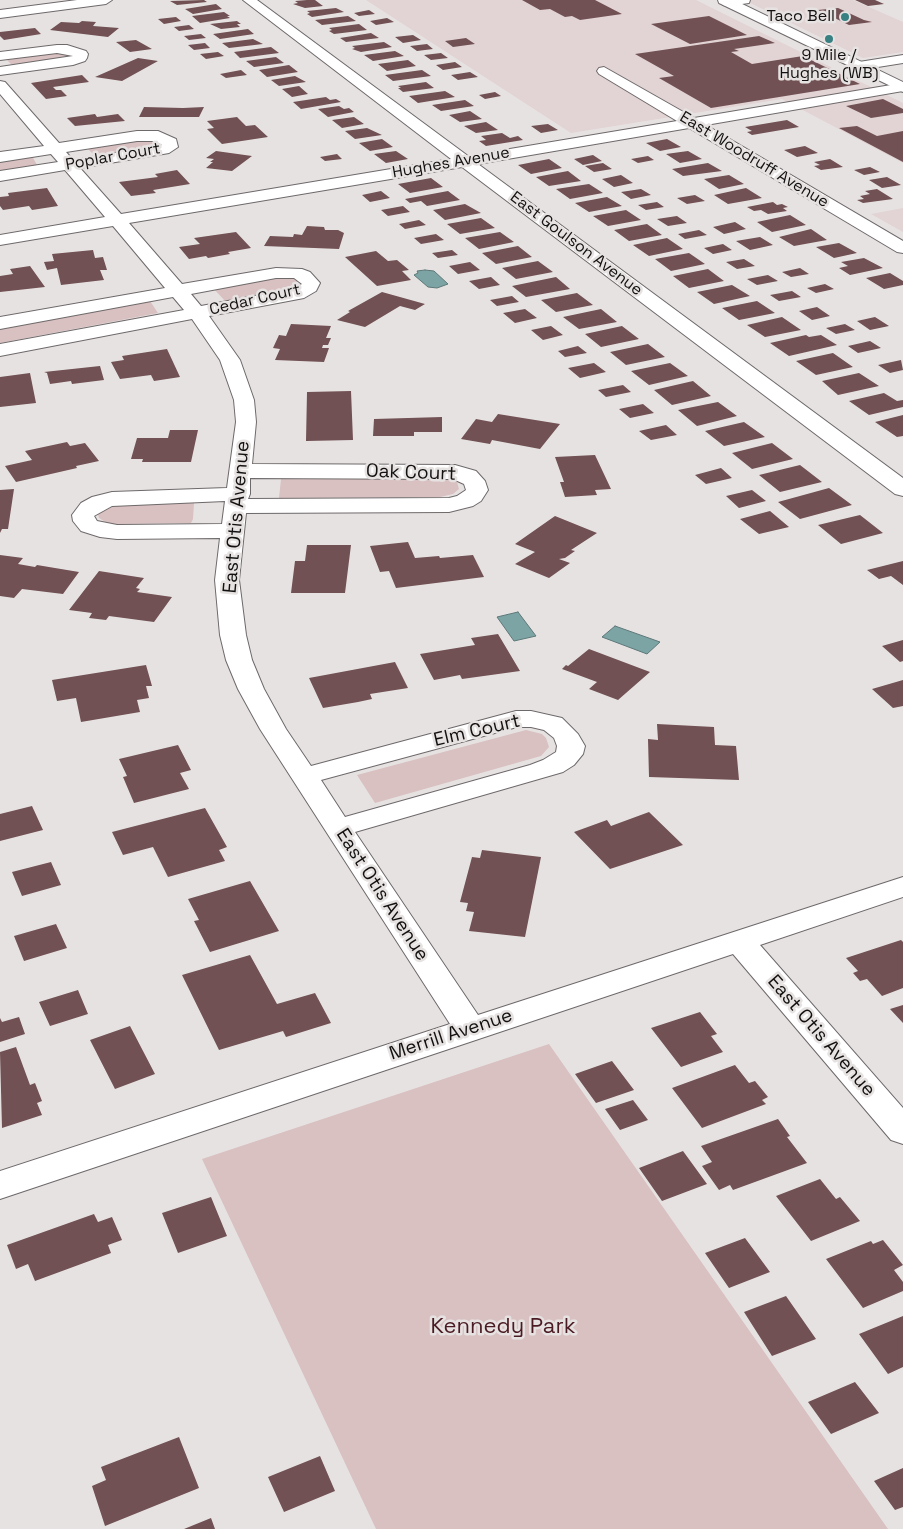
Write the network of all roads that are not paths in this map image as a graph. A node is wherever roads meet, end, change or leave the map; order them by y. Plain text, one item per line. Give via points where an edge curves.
1 (16, 0) edge
2 (106, 0) edge
3 (249, 0) edge
4 (744, 0) edge
5 (726, 1) edge
6 (26, 10) junction
7 (0, 14) edge
8 (0, 56) edge
9 (903, 59) edge
10 (859, 66) junction
11 (0, 71) edge
12 (604, 71) dead end
13 (0, 84) edge
14 (903, 87) edge
15 (691, 122) junction
16 (0, 157) edge
17 (62, 157) junction
18 (464, 161) junction
19 (0, 176) edge
20 (117, 220) junction
21 (0, 240) edge
22 (903, 248) edge
23 (177, 290) junction
24 (197, 313) junction
25 (0, 323) edge
26 (0, 350) edge
27 (242, 471) junction
28 (903, 489) edge
29 (238, 500) junction
30 (233, 531) junction
31 (304, 776) junction
32 (338, 828) junction
33 (903, 888) edge
34 (739, 941) junction
35 (470, 1029) junction
36 (903, 1131) edge
37 (0, 1185) edge

1 - 6 street
2 - 6 street
3 - 18 street, East Goulson Avenue
4 - 5 street
5 - 10 street
6 - 7 street
8 - 11 street via 57,49 82,54 73,61
9 - 10 street
10 - 14 street
12 - 15 street, East Woodruff Avenue
13 - 17 street, East Otis Avenue
14 - 15 street, Hughes Avenue
15 - 18 street, Hughes Avenue
15 - 22 street, East Woodruff Avenue
16 - 17 street, Poplar Court
17 - 17 street, Poplar Court via 149,136 170,142 170,147 163,150
17 - 19 street, Poplar Court
17 - 20 street, East Otis Avenue
18 - 20 street, Hughes Avenue
18 - 28 street, East Goulson Avenue
20 - 21 street, Hughes Avenue
20 - 23 street, East Otis Avenue
23 - 24 street, East Otis Avenue
23 - 24 street, Cedar Court via 276,273 304,276 311,283 305,291 297,294
23 - 25 street, Cedar Court
24 - 26 street, Cedar Court
24 - 27 street, East Otis Avenue via 230,360 244,400 246,422
27 - 29 street, East Otis Avenue
27 - 29 street, Oak Court via 455,472 468,476 477,490 464,502 449,505
29 - 30 street, East Otis Avenue
29 - 30 street, Oak Court via 112,498 95,505 83,515 90,526 108,531
30 - 31 street, East Otis Avenue via 227,580 239,660 273,729
31 - 32 street, East Otis Avenue
31 - 32 street, Elm Court via 516,719 553,724 565,734 571,746 569,754 553,766
32 - 35 street, East Otis Avenue
33 - 34 street, Merrill Avenue
34 - 35 street, Merrill Avenue
34 - 36 street, East Otis Avenue
35 - 37 street, Merrill Avenue

